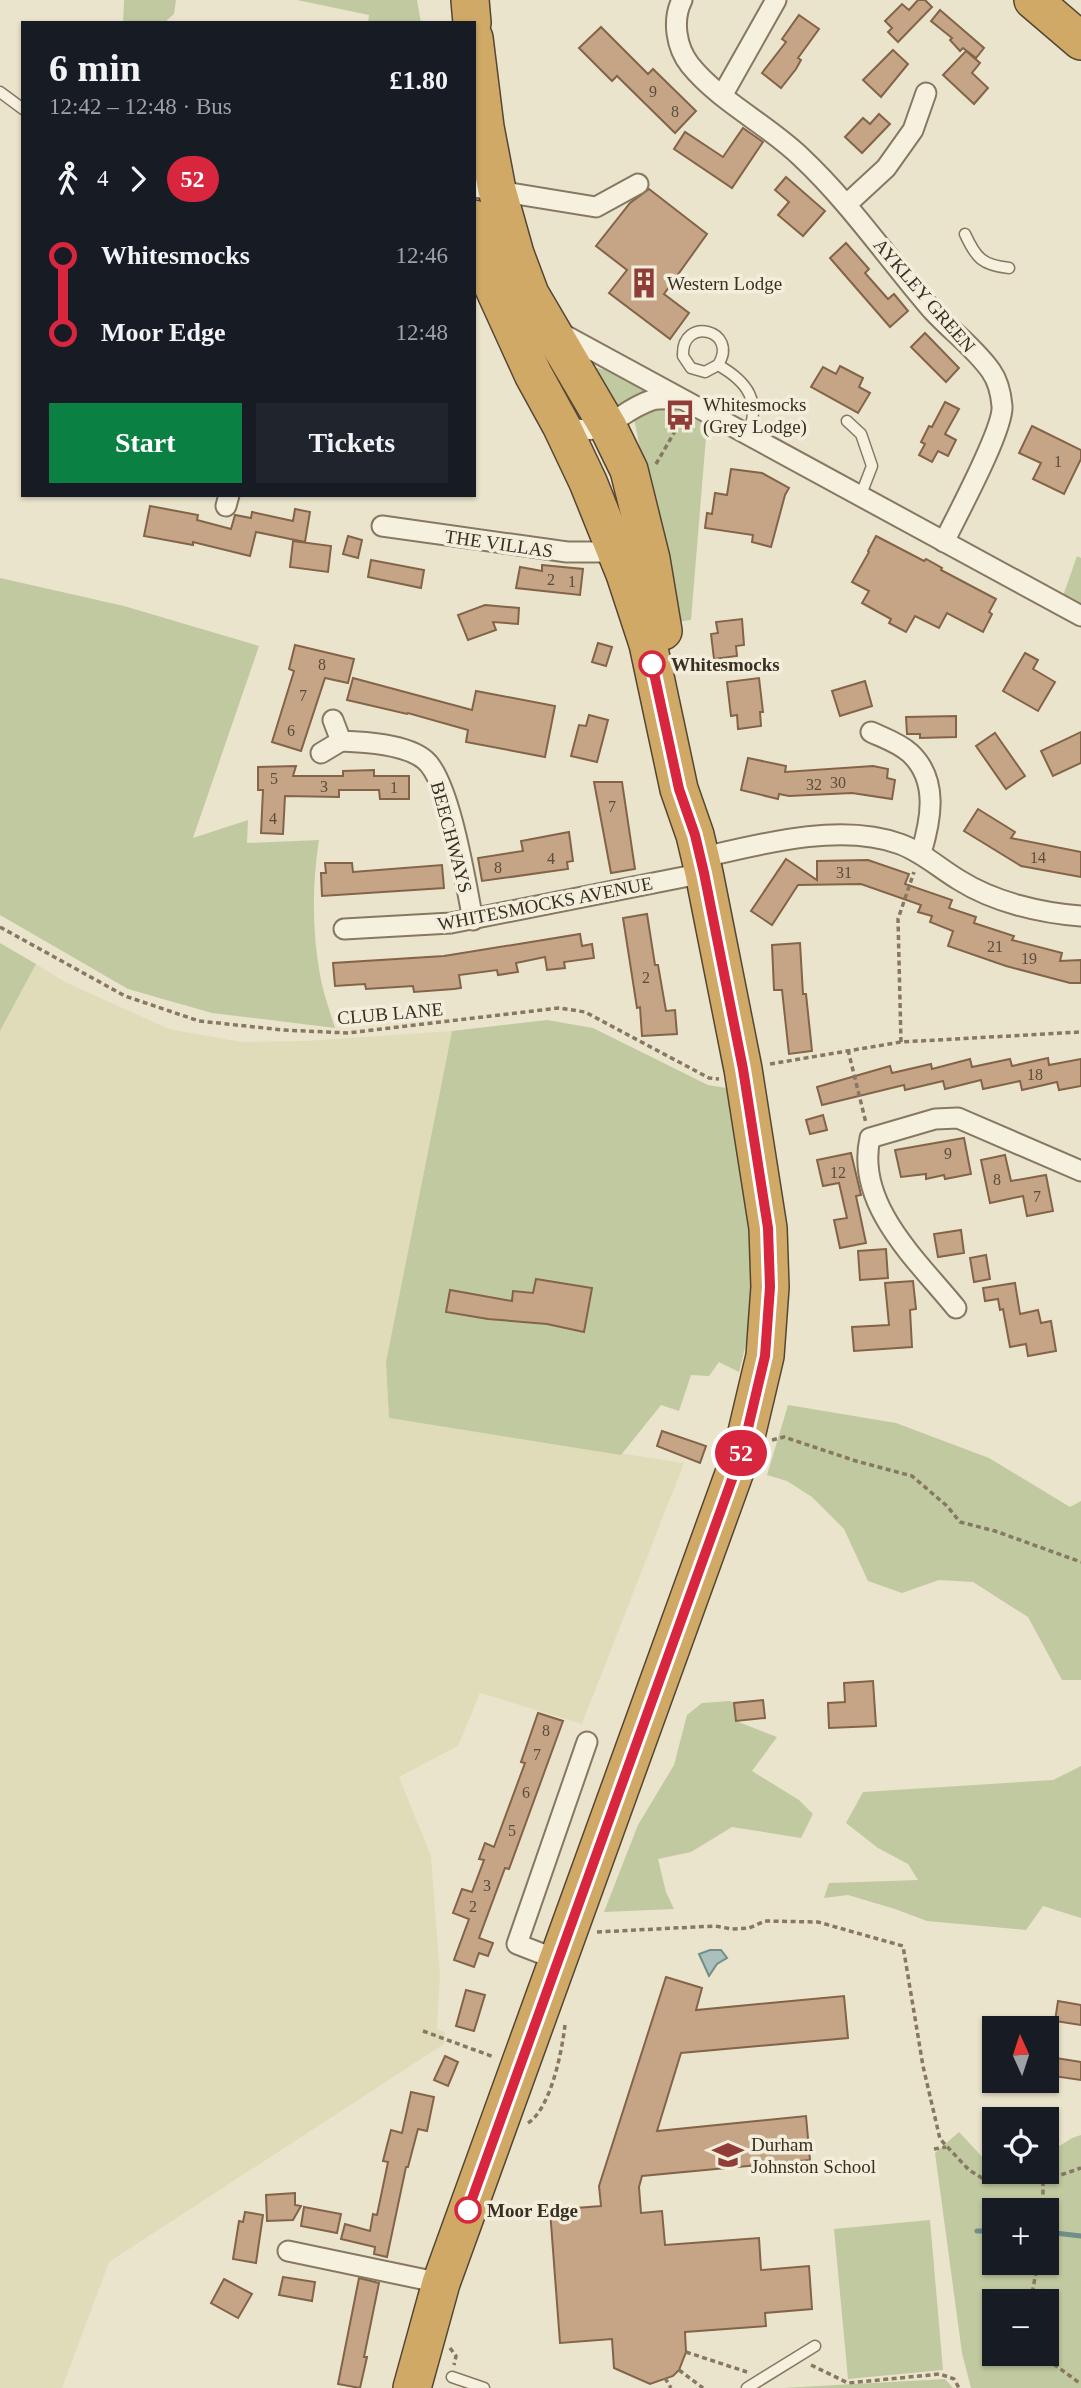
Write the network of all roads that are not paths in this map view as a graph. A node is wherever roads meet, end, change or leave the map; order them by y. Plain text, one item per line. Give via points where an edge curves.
1 (444, 0) edge
2 (470, 0) edge
3 (682, 0) edge
4 (776, 0) edge
5 (1033, 0) edge
6 (447, 21) edge
7 (472, 21) edge
8 (1081, 41) edge
9 (476, 54) edge
10 (0, 92) edge
11 (926, 93) dead end
12 (723, 94) junction
13 (21, 107) edge
14 (638, 184) dead end
15 (485, 189) edge
16 (847, 204) junction
17 (476, 234) edge
18 (965, 234) dead end
19 (1009, 268) dead end
20 (483, 285) edge
21 (583, 356) junction
22 (718, 365) junction
23 (544, 393) junction
24 (685, 402) junction
25 (847, 421) dead end
26 (561, 425) junction
27 (608, 427) junction
28 (748, 435) junction
29 (860, 497) junction
30 (382, 526) dead end
31 (944, 542) junction
32 (617, 552) junction
33 (1081, 616) edge
34 (333, 720) dead end
35 (871, 732) dead end
36 (341, 741) junction
37 (321, 753) dead end
38 (920, 853) junction
39 (700, 855) junction
40 (1081, 916) edge
41 (473, 920) junction
42 (344, 929) dead end
43 (1081, 1171) edge
44 (956, 1308) dead end
45 (587, 1742) dead end
46 (558, 1960) junction
47 (288, 2251) dead end
48 (441, 2283) junction
49 (815, 2346) dead end
50 (452, 2377) dead end
51 (412, 2388) edge
52 (484, 2388) edge
53 (747, 2388) edge

1 - 6 highway
2 - 7 highway
3 - 12 street, AYKLEY GREEN via 676,22 683,53
4 - 12 street
5 - 8 highway
9 - 15 highway via 485,127
10 - 13 lane
11 - 16 street via 913,130 886,168
12 - 16 street, AYKLEY GREEN via 799,155
14 - 15 street via 596,207
15 - 21 highway via 549,327
16 - 31 street, AYKLEY GREEN via 934,312 992,372 1000,390 1003,410 995,435
17 - 20 highway
18 - 19 lane via 981,261
20 - 23 highway
21 - 23 street via 555,365
21 - 24 street
21 - 27 highway
22 - 22 lane via 705,372 691,368 683,356 684,342 702,331 720,339 724,352
22 - 28 lane via 745,384 755,412
23 - 26 highway
24 - 27 street via 655,399
24 - 28 street
25 - 29 lane via 860,434 872,466
26 - 27 street via 580,431
26 - 32 highway
27 - 39 highway via 629,470 651,559 692,782
28 - 29 street
29 - 31 street
30 - 32 street, THE VILLAS via 567,552
31 - 33 street
32 - 39 highway via 648,644 679,789
34 - 36 street
35 - 38 street via 912,755 930,788 931,811
36 - 37 street
36 - 41 street, BEECHWAYS via 415,754 435,772 453,825
38 - 39 street, WHITESMOCKS AVENUE via 874,837 837,835
38 - 40 street, WHITESMOCKS AVENUE via 990,895 1059,915
39 - 41 street, WHITESMOCKS AVENUE
39 - 46 highway via 744,1075 768,1228 765,1356 743,1449
41 - 42 street, WHITESMOCKS AVENUE
43 - 44 street via 958,1118 936,1119 870,1138 867,1150 879,1206
45 - 46 street via 517,1944
46 - 48 highway
47 - 48 street
48 - 51 highway
49 - 53 lane
50 - 52 lane

